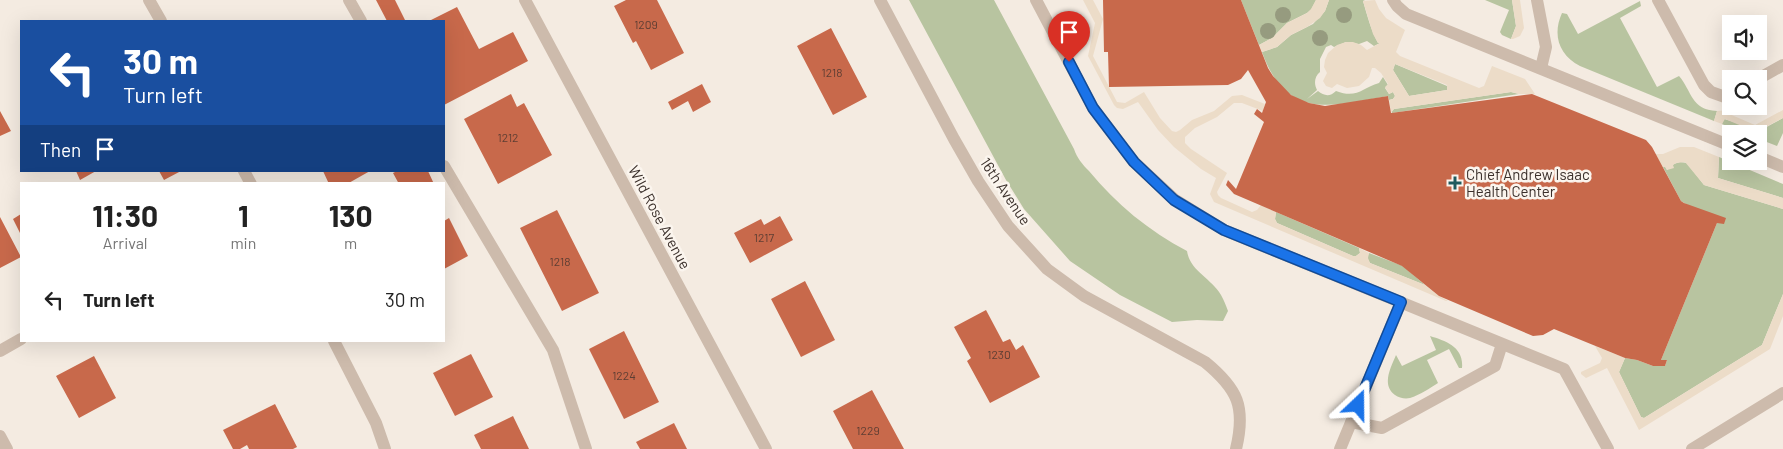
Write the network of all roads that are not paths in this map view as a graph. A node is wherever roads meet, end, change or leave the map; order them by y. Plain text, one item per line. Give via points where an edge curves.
1 (149, 0) edge
2 (349, 0) edge
3 (525, 0) edge
4 (880, 0) edge
5 (1036, 0) edge
6 (1393, 0) edge
7 (1537, 0) edge
8 (1658, 0) edge
9 (160, 20) edge
10 (359, 20) edge
11 (1783, 65) edge
12 (1541, 68) junction
13 (1767, 74) edge
14 (1722, 96) edge
15 (1722, 142) edge
16 (1767, 160) edge
17 (1783, 167) edge
18 (445, 168) edge
19 (1401, 302) junction
20 (20, 340) edge
21 (335, 342) edge
22 (1502, 344) junction
23 (0, 351) edge
24 (1783, 392) edge
25 (1351, 422) junction
26 (0, 436) edge
27 (7, 449) edge
28 (385, 449) edge
29 (586, 449) edge
30 (766, 449) edge
31 (1236, 449) edge
32 (1340, 449) edge
33 (1608, 449) edge
34 (1692, 449) edge

1 - 9 street
2 - 10 street
3 - 30 street, Wild Rose Avenue
4 - 31 street, 16th Avenue via 954,139 1008,226 1047,269 1084,296 1205,362 1219,374 1229,385 1241,416
5 - 19 street via 1093,108 1134,162 1174,200 1224,230
6 - 12 street via 1406,14
7 - 12 street via 1546,47
8 - 14 street via 1704,84 1711,92
11 - 13 street
12 - 15 street
16 - 17 street
18 - 29 street via 553,350
19 - 22 street
19 - 25 street
20 - 23 street
21 - 28 street via 376,423
22 - 25 street via 1495,366 1382,428
22 - 33 street via 1564,369
24 - 34 street
25 - 32 street
26 - 27 street

